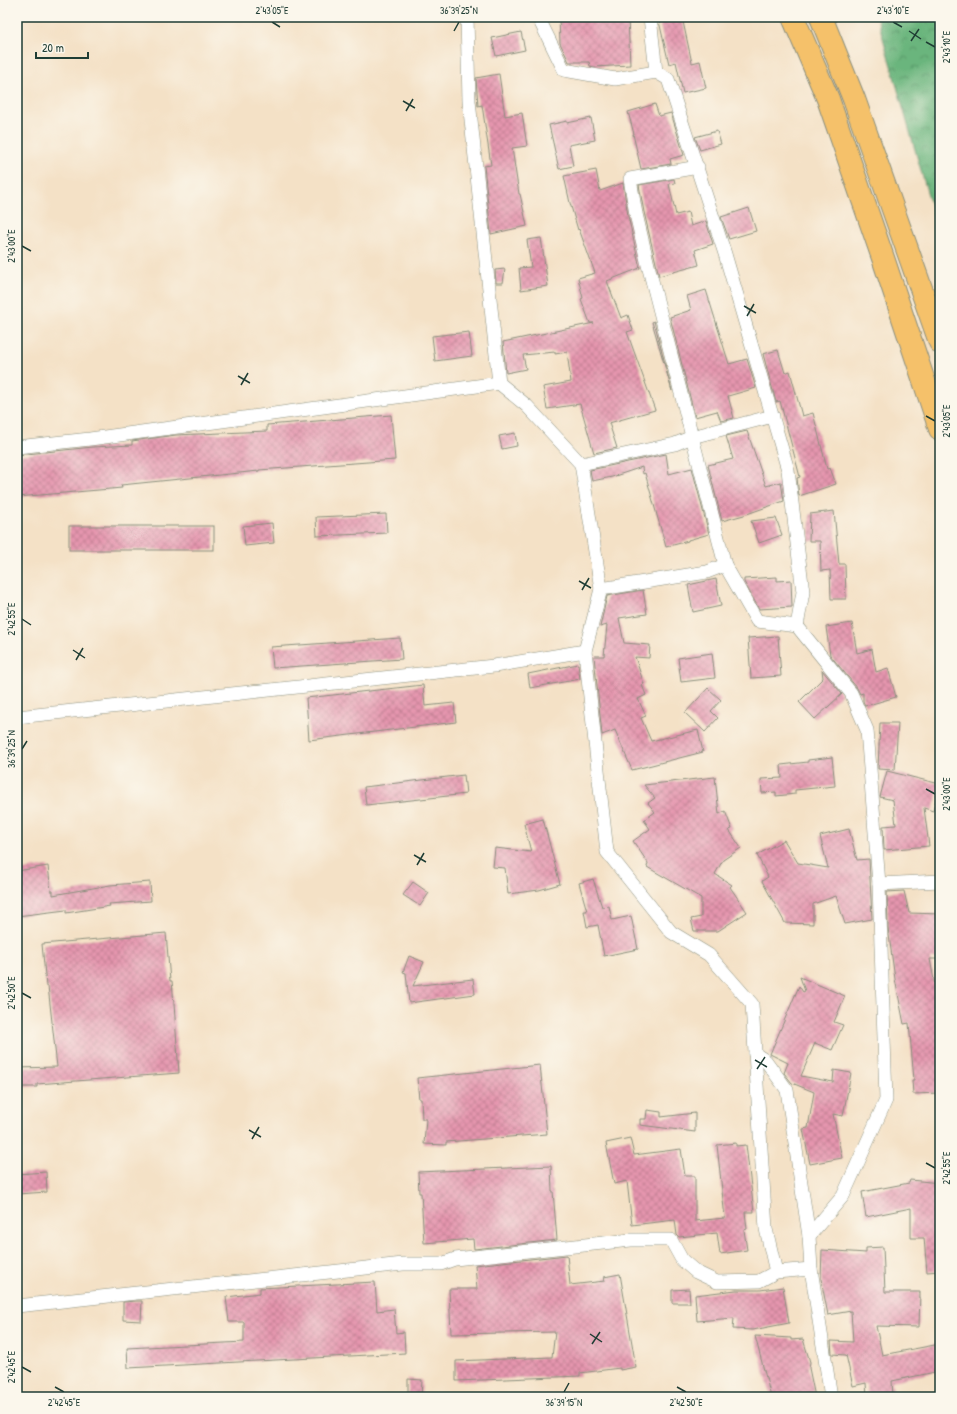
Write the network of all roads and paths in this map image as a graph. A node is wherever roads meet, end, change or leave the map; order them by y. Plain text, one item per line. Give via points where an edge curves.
1 (467, 17) edge
2 (538, 17) edge
3 (650, 17) edge
4 (793, 17) edge
5 (821, 17) edge
6 (656, 72) junction
7 (698, 167) junction
8 (940, 342) edge
9 (499, 383) junction
10 (772, 416) junction
11 (940, 429) edge
12 (692, 437) junction
13 (17, 447) edge
14 (581, 464) junction
15 (725, 565) junction
16 (601, 589) junction
17 (797, 626) junction
18 (585, 651) junction
19 (17, 717) edge
20 (940, 881) edge
21 (879, 884) junction
22 (754, 1054) junction
23 (809, 1236) junction
24 (811, 1269) junction
25 (776, 1272) junction
26 (17, 1306) edge
27 (832, 1397) edge

1 - 9 street via 469,101
2 - 6 street via 564,70 615,79
3 - 6 street
4 - 11 highway via 828,99
5 - 8 highway via 854,99
6 - 7 street via 668,79
7 - 10 street
7 - 12 street via 630,179 636,214
9 - 13 street
9 - 14 street via 527,406
10 - 12 street
10 - 17 street via 788,470 803,592
12 - 14 street via 675,444
12 - 15 street
14 - 16 street
15 - 16 street via 708,572
15 - 17 street via 757,621
16 - 18 street
17 - 21 street via 851,693 867,730
18 - 19 street via 494,666
18 - 22 street via 607,852 671,932 709,955 752,1004
20 - 21 street
21 - 23 street via 886,1100 843,1196
22 - 23 street via 766,1061 787,1090
22 - 25 street via 766,1229
23 - 24 street
24 - 25 street
24 - 27 street
25 - 26 street via 759,1281 717,1282 696,1272 682,1260 671,1240 631,1240 454,1259 442,1264 403,1264

